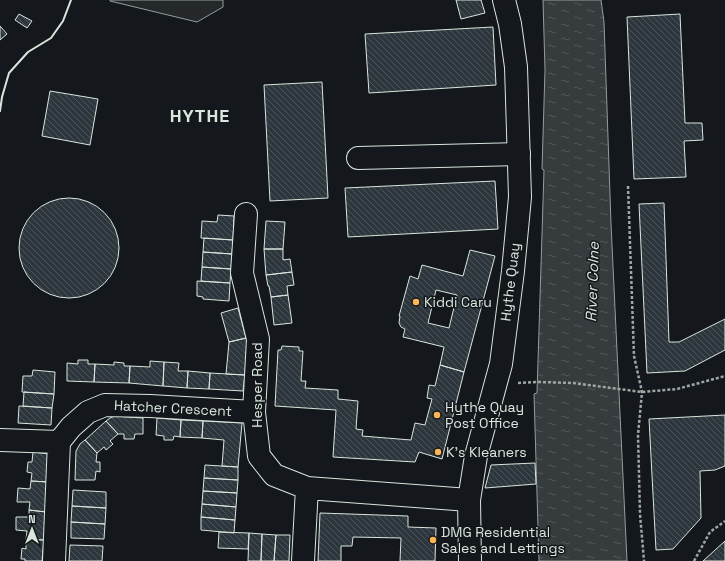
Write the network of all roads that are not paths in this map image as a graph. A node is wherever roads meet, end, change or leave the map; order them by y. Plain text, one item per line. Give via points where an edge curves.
1 (504, 0) edge
2 (519, 154) junction
3 (358, 158) dead end
4 (246, 214) dead end
5 (254, 412) junction
6 (0, 440) edge
7 (59, 442) junction
8 (307, 488) junction
9 (469, 500) junction
10 (54, 561) edge
11 (303, 561) edge
12 (470, 561) edge

1 - 2 street, Hythe Quay via 516,67
2 - 3 street
2 - 9 street, Hythe Quay via 520,197 500,364 476,456
4 - 5 street, Hesper Road via 242,273 258,339
5 - 7 street, Hatcher Crescent via 105,405 88,412
5 - 8 street, Hesper Road via 259,456 274,476
6 - 7 street
7 - 10 street
8 - 9 street, Hesper Road
8 - 11 street
9 - 12 street, Hythe Quay

